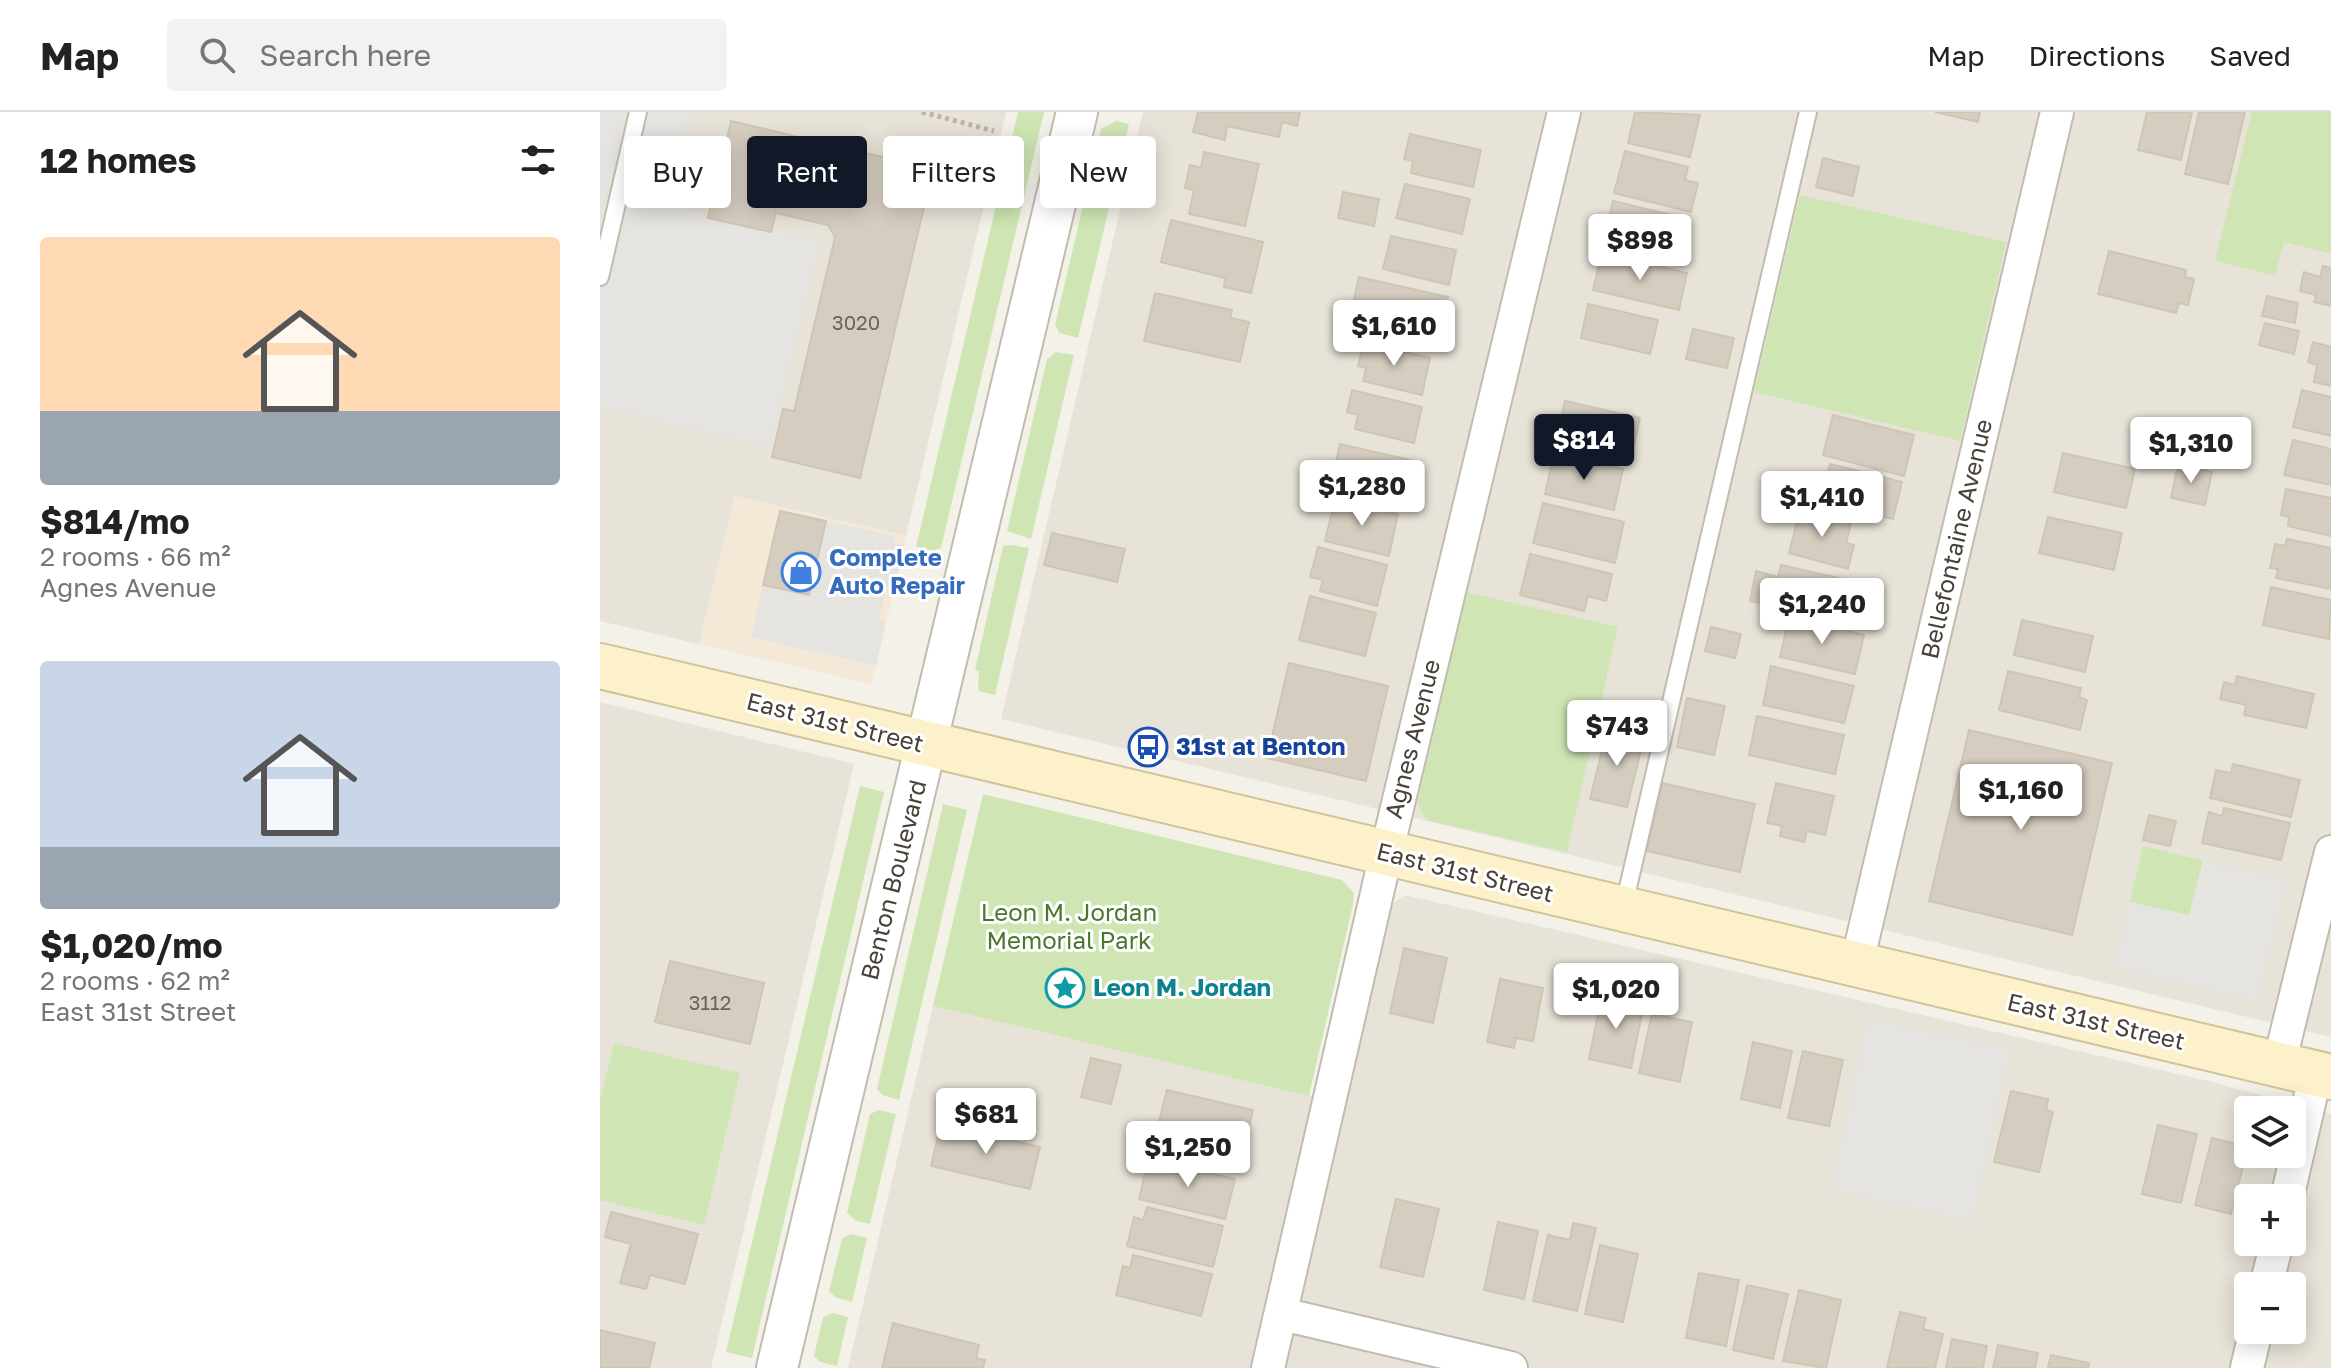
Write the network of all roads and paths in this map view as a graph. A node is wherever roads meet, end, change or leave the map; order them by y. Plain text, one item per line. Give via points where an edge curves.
1 (638, 112) edge
2 (922, 112) edge
3 (1077, 112) edge
4 (1564, 112) edge
5 (1808, 112) edge
6 (2057, 112) edge
7 (994, 131) dead end
8 (600, 277) edge
9 (600, 666) edge
10 (927, 745) junction
11 (2331, 852) edge
12 (1386, 854) junction
13 (1623, 911) junction
14 (1856, 967) junction
15 (2309, 1071) edge
16 (2289, 1184) edge
17 (1282, 1314) junction
18 (2253, 1344) edge
19 (777, 1368) edge
20 (1268, 1368) edge
21 (1511, 1368) edge
22 (2247, 1368) edge

1 - 8 lane
2 - 7 path
3 - 10 street, Benton Boulevard
4 - 12 street, Agnes Avenue
5 - 13 lane
6 - 14 street, Bellefontaine Avenue
9 - 10 main road, East 31st Street
10 - 12 main road, East 31st Street
10 - 19 street, Benton Boulevard
11 - 15 street
12 - 13 main road, East 31st Street
12 - 17 street, Agnes Avenue
13 - 14 main road, East 31st Street
14 - 15 main road, East 31st Street
15 - 16 street
17 - 20 street, Agnes Avenue
17 - 21 street
18 - 22 street

